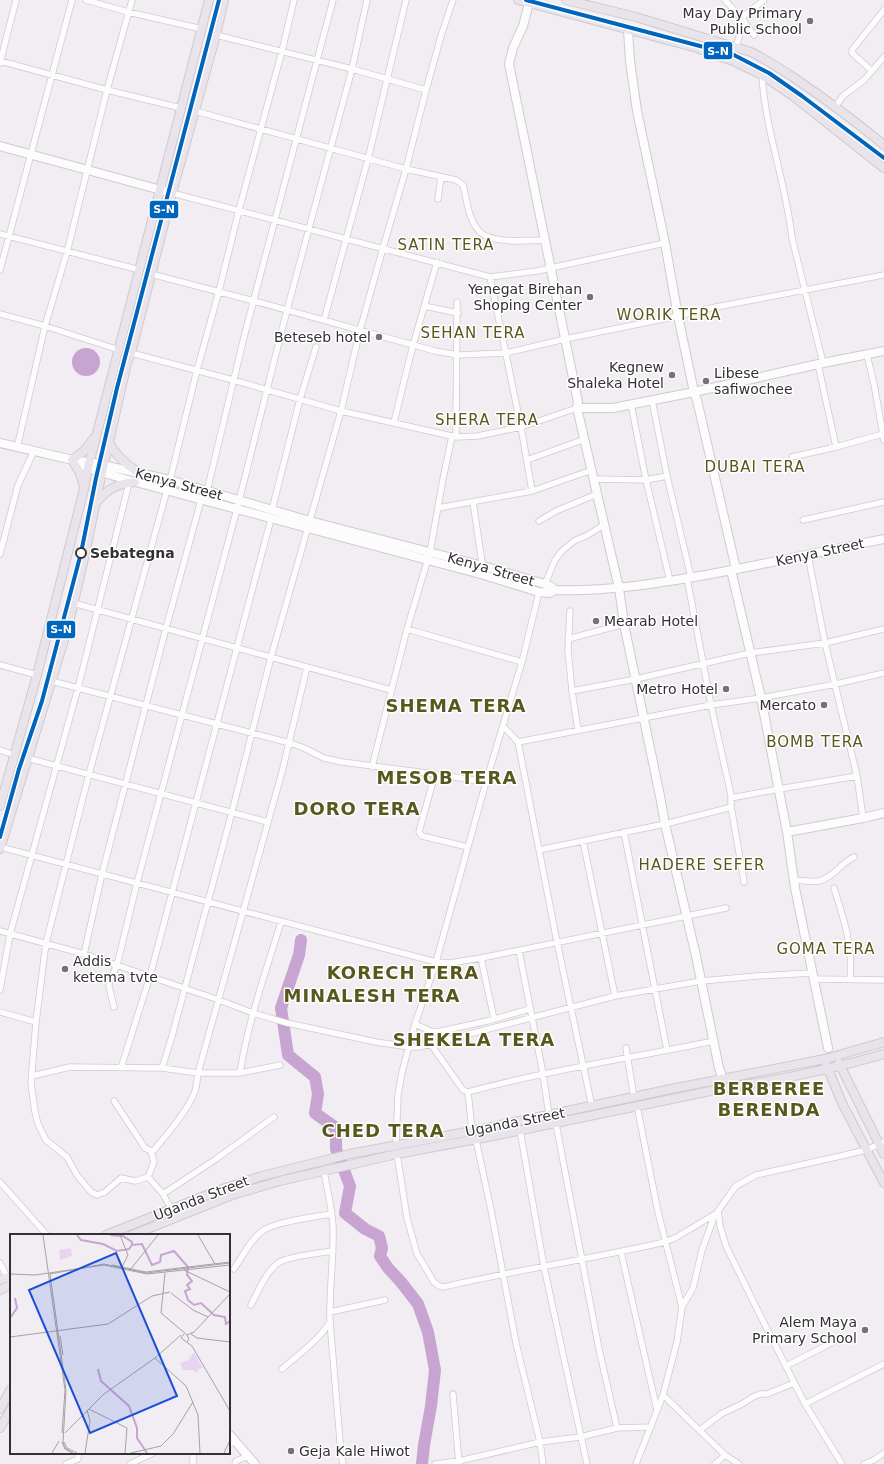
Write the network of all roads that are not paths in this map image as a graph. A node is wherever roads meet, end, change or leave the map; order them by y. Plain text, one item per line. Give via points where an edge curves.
1 (16, 0) edge
2 (72, 0) edge
3 (86, 0) edge
4 (132, 0) edge
5 (209, 0) edge
6 (224, 0) edge
7 (294, 0) edge
8 (333, 0) edge
9 (367, 0) edge
10 (406, 0) edge
11 (453, 0) edge
12 (518, 0) edge
13 (566, 0) edge
14 (725, 0) edge
15 (764, 0) edge
16 (529, 3) junction
17 (884, 10) edge
18 (128, 12) junction
19 (742, 19) junction
20 (202, 30) junction
21 (628, 30) junction
22 (216, 35) junction
23 (754, 35) dead end
24 (736, 47) junction
25 (282, 51) junction
26 (884, 57) edge
27 (318, 61) junction
28 (0, 62) edge
29 (352, 69) junction
30 (872, 71) junction
31 (51, 75) junction
32 (762, 75) junction
33 (388, 79) junction
34 (107, 90) junction
35 (426, 90) junction
36 (835, 107) junction
37 (181, 108) junction
38 (195, 111) junction
39 (261, 128) junction
40 (296, 138) junction
41 (884, 144) edge
42 (0, 146) edge
43 (331, 148) junction
44 (31, 155) junction
45 (368, 159) junction
46 (884, 168) edge
47 (406, 169) junction
48 (88, 171) junction
49 (441, 177) junction
50 (160, 189) junction
51 (172, 193) junction
52 (438, 199) dead end
53 (238, 210) junction
54 (276, 219) junction
55 (309, 228) junction
56 (0, 234) edge
57 (9, 237) junction
58 (347, 239) junction
59 (545, 240) junction
60 (665, 243) junction
61 (382, 248) junction
62 (67, 252) junction
63 (437, 262) junction
64 (550, 268) junction
65 (0, 270) edge
66 (140, 270) junction
67 (151, 274) junction
68 (884, 275) edge
69 (490, 277) junction
70 (805, 290) junction
71 (219, 291) junction
72 (254, 301) junction
73 (457, 302) dead end
74 (424, 306) junction
75 (287, 310) junction
76 (458, 313) junction
77 (0, 314) edge
78 (678, 316) junction
79 (324, 320) junction
80 (45, 326) junction
81 (360, 330) junction
82 (565, 339) junction
83 (413, 345) junction
84 (316, 347) dead end
85 (119, 350) junction
86 (884, 352) edge
87 (131, 353) junction
88 (506, 354) junction
89 (458, 355) junction
90 (867, 355) junction
91 (821, 364) junction
92 (197, 370) junction
93 (233, 380) junction
94 (267, 390) junction
95 (694, 392) junction
96 (300, 399) junction
97 (652, 400) junction
98 (631, 404) junction
99 (577, 408) junction
100 (341, 411) junction
101 (394, 422) junction
102 (521, 427) junction
103 (97, 434) junction
104 (883, 434) junction
105 (454, 437) junction
106 (585, 439) junction
107 (884, 440) edge
108 (109, 442) junction
109 (0, 443) edge
110 (836, 447) junction
111 (17, 448) junction
112 (34, 451) junction
113 (792, 457) dead end
114 (527, 460) junction
115 (74, 461) junction
116 (88, 465) junction
117 (103, 468) junction
118 (592, 470) junction
119 (139, 473) junction
120 (667, 476) junction
121 (594, 479) junction
122 (170, 480) junction
123 (646, 480) junction
124 (132, 482) junction
125 (84, 489) junction
126 (167, 490) junction
127 (207, 491) junction
128 (532, 491) junction
129 (597, 494) junction
130 (201, 500) junction
131 (239, 500) junction
132 (473, 502) junction
133 (884, 502) edge
134 (96, 503) junction
135 (438, 508) junction
136 (237, 509) junction
137 (272, 510) junction
138 (271, 519) junction
139 (803, 520) dead end
140 (539, 521) dead end
141 (605, 524) junction
142 (309, 525) junction
143 (884, 539) edge
144 (0, 554) edge
145 (808, 555) junction
146 (429, 556) junction
147 (483, 566) junction
148 (733, 570) junction
149 (484, 575) junction
150 (689, 578) junction
151 (670, 581) junction
152 (545, 584) junction
153 (619, 588) junction
154 (554, 590) junction
155 (538, 592) junction
156 (73, 602) junction
157 (98, 609) junction
158 (570, 611) dead end
159 (131, 618) junction
160 (624, 624) junction
161 (166, 628) junction
162 (406, 629) junction
163 (884, 629) edge
164 (202, 638) junction
165 (568, 639) junction
166 (825, 643) junction
167 (238, 648) junction
168 (750, 653) junction
169 (271, 657) junction
170 (522, 662) junction
171 (704, 663) junction
172 (0, 665) edge
173 (307, 667) junction
174 (37, 675) junction
175 (884, 675) edge
176 (636, 679) junction
177 (51, 681) junction
178 (836, 684) junction
179 (78, 688) junction
180 (391, 690) junction
181 (572, 691) junction
182 (111, 697) junction
183 (761, 698) junction
184 (711, 705) junction
185 (146, 706) junction
186 (181, 715) junction
187 (644, 718) junction
188 (217, 724) junction
189 (503, 726) junction
190 (578, 730) junction
191 (251, 733) junction
192 (518, 742) junction
193 (290, 743) junction
194 (0, 750) edge
195 (15, 755) junction
196 (27, 758) junction
197 (56, 765) junction
198 (372, 767) junction
199 (89, 774) junction
200 (436, 774) junction
201 (857, 776) junction
202 (486, 782) junction
203 (126, 784) junction
204 (779, 789) junction
205 (160, 793) junction
206 (731, 798) junction
207 (195, 803) junction
208 (0, 806) edge
209 (731, 806) junction
210 (232, 812) junction
211 (884, 813) edge
212 (863, 818) junction
213 (268, 822) junction
214 (664, 824) junction
215 (624, 832) junction
216 (787, 832) junction
217 (583, 841) junction
218 (468, 847) junction
219 (0, 848) edge
220 (539, 850) junction
221 (31, 855) junction
222 (854, 857) dead end
223 (66, 864) junction
224 (102, 874) junction
225 (794, 881) junction
226 (744, 882) dead end
227 (137, 883) junction
228 (834, 888) dead end
229 (172, 893) junction
230 (207, 902) junction
231 (726, 908) dead end
232 (244, 912) junction
233 (687, 917) junction
234 (281, 922) junction
235 (642, 925) junction
236 (0, 931) edge
237 (602, 933) junction
238 (10, 934) junction
239 (557, 942) junction
240 (46, 943) junction
241 (519, 951) junction
242 (84, 954) junction
243 (481, 958) junction
244 (436, 962) junction
245 (117, 965) junction
246 (150, 976) junction
247 (812, 976) junction
248 (850, 979) junction
249 (884, 980) edge
250 (701, 981) junction
251 (184, 989) junction
252 (0, 990) edge
253 (654, 990) junction
254 (615, 996) junction
255 (219, 1000) junction
256 (570, 1006) junction
257 (114, 1007) dead end
258 (530, 1009) junction
259 (0, 1012) edge
260 (253, 1013) junction
261 (532, 1018) junction
262 (494, 1019) junction
263 (487, 1021) junction
264 (36, 1022) junction
265 (415, 1024) junction
266 (489, 1029) junction
267 (434, 1032) junction
268 (714, 1041) junction
269 (437, 1042) junction
270 (884, 1042) edge
271 (430, 1043) junction
272 (409, 1047) junction
273 (626, 1048) dead end
274 (828, 1048) junction
275 (667, 1050) junction
276 (884, 1054) edge
277 (838, 1057) junction
278 (627, 1058) junction
279 (825, 1059) junction
280 (280, 1065) dead end
281 (585, 1066) junction
282 (840, 1066) junction
283 (122, 1068) junction
284 (162, 1068) junction
285 (828, 1069) junction
286 (198, 1072) junction
287 (240, 1073) junction
288 (543, 1074) junction
289 (32, 1076) junction
290 (723, 1079) junction
291 (725, 1088) junction
292 (468, 1092) junction
293 (634, 1098) junction
294 (114, 1101) dead end
295 (637, 1106) junction
296 (592, 1107) junction
297 (549, 1115) junction
298 (274, 1117) dead end
299 (556, 1124) junction
300 (520, 1130) junction
301 (472, 1131) junction
302 (476, 1140) junction
303 (882, 1143) edge
304 (396, 1145) junction
305 (866, 1150) junction
306 (151, 1151) junction
307 (397, 1154) junction
308 (884, 1154) edge
309 (328, 1170) junction
310 (148, 1177) junction
311 (0, 1182) edge
312 (884, 1183) edge
313 (163, 1194) junction
314 (171, 1208) junction
315 (717, 1212) junction
316 (331, 1214) junction
317 (142, 1233) edge
318 (46, 1234) edge
319 (108, 1234) edge
320 (665, 1242) junction
321 (333, 1251) junction
322 (621, 1252) junction
323 (582, 1259) junction
324 (0, 1263) edge
325 (544, 1267) junction
326 (234, 1269) dead end
327 (504, 1273) junction
328 (7, 1280) edge
329 (0, 1290) edge
330 (385, 1300) dead end
331 (250, 1305) dead end
332 (682, 1307) junction
333 (330, 1312) junction
334 (330, 1322) junction
335 (841, 1338) dead end
336 (884, 1364) edge
337 (786, 1366) junction
338 (282, 1369) dead end
339 (794, 1383) junction
340 (10, 1392) edge
341 (453, 1394) dead end
342 (663, 1395) junction
343 (805, 1404) junction
344 (0, 1409) edge
345 (657, 1410) junction
346 (10, 1411) edge
347 (651, 1427) junction
348 (0, 1428) edge
349 (617, 1428) junction
350 (700, 1430) junction
351 (580, 1437) junction
352 (540, 1442) junction
353 (232, 1443) edge
354 (884, 1453) edge
355 (78, 1454) edge
356 (151, 1454) edge
357 (725, 1455) junction
358 (248, 1456) junction
359 (459, 1463) edge
360 (66, 1464) edge
361 (130, 1464) edge
362 (235, 1464) edge
363 (256, 1464) edge
364 (343, 1464) edge
365 (435, 1464) edge
366 (543, 1464) edge
367 (587, 1464) edge
368 (636, 1464) edge
369 (715, 1464) edge
370 (739, 1464) edge
371 (842, 1464) edge
372 (864, 1464) edge

1 - 28 street
2 - 31 street
3 - 18 street
4 - 18 street
5 - 20 main road
6 - 22 main road
7 - 25 street
8 - 27 street
9 - 29 street
10 - 33 street
11 - 35 street
12 - 16 main road
13 - 24 main road via 636,17
14 - 19 street
15 - 19 street
16 - 21 main road
16 - 59 street via 510,64
17 - 30 street via 852,50 852,53
18 - 20 street
18 - 34 street
19 - 23 street
19 - 24 street
20 - 37 main road
21 - 32 main road via 704,51
21 - 60 street via 637,111
22 - 25 street
22 - 38 main road
24 - 36 main road via 762,57
25 - 27 street
25 - 39 street
26 - 30 street
27 - 29 street
27 - 40 street
28 - 31 street
29 - 33 street
29 - 43 street
30 - 36 street via 843,96
31 - 34 street
31 - 44 street
32 - 46 main road via 806,105
32 - 70 street via 777,164
33 - 35 street
33 - 45 street
34 - 37 street
34 - 48 street
35 - 47 street
36 - 41 main road
37 - 50 main road
38 - 39 street
38 - 51 main road
39 - 40 street
39 - 53 street
40 - 43 street
40 - 54 street
42 - 44 street
43 - 45 street
43 - 55 street
44 - 48 street
44 - 57 street
45 - 47 street
45 - 58 street
47 - 49 street
47 - 61 street
48 - 50 street
48 - 62 street
49 - 52 street
49 - 59 street via 456,180 463,185 469,212 483,235 507,240
50 - 51 street
50 - 66 main road
51 - 53 street
51 - 67 main road
53 - 54 street
53 - 71 street
54 - 55 street
54 - 72 street
55 - 58 street
55 - 75 street
56 - 57 street
57 - 62 street
57 - 65 street
58 - 61 street
58 - 79 street
59 - 64 street
60 - 64 street
60 - 78 street
61 - 63 street
61 - 81 street
62 - 66 street
62 - 80 street
63 - 69 street
63 - 74 street
64 - 69 street
64 - 82 street
66 - 85 main road
67 - 71 street
67 - 87 main road
68 - 70 street
69 - 88 street
70 - 78 street
70 - 91 street
71 - 72 street
71 - 92 street
72 - 75 street
72 - 93 street
73 - 76 street
74 - 76 street
74 - 83 street
75 - 79 street
75 - 94 street
76 - 89 street
77 - 80 street
78 - 82 street
78 - 95 street
79 - 81 street
80 - 85 street
80 - 111 street
81 - 83 street
81 - 100 street
82 - 88 street
82 - 99 street via 578,402
83 - 89 street
83 - 101 street
84 - 96 street
85 - 103 main road
86 - 90 street
87 - 92 street
87 - 108 main road
88 - 89 street
88 - 102 street
89 - 105 street
90 - 91 street
90 - 104 street
91 - 95 street
91 - 110 street
92 - 93 street
92 - 122 street
93 - 94 street
93 - 127 street
94 - 96 street
94 - 131 street
95 - 97 street
95 - 148 street
96 - 100 street
96 - 137 street
97 - 98 street
97 - 120 street
98 - 99 street via 613,408
98 - 123 street
99 - 102 street
99 - 106 street
100 - 101 street
100 - 142 street
101 - 105 street
102 - 105 street via 478,436
102 - 114 street
103 - 115 main road
103 - 116 main road
104 - 107 street
104 - 110 street
105 - 135 street
106 - 114 street
106 - 118 street
108 - 117 main road
108 - 119 main road via 117,454
109 - 111 street
110 - 113 street
111 - 112 street
112 - 115 street
112 - 144 street via 18,485
114 - 128 street
115 - 116 street
115 - 125 main road
116 - 117 street
116 - 125 main road
117 - 119 street, Kenya Street
117 - 124 street
117 - 134 main road
118 - 121 street
118 - 128 street
119 - 122 street, Kenya Street
120 - 123 street
120 - 150 street
121 - 123 street
121 - 129 street
122 - 127 street, Kenya Street
123 - 151 street
124 - 126 street
124 - 134 main road via 111,488
124 - 157 street
125 - 174 main road
126 - 130 street
126 - 159 street
127 - 131 street, Kenya Street
128 - 132 street
129 - 140 street
129 - 141 street
130 - 136 street
130 - 161 street
131 - 136 street
131 - 137 street, Kenya Street
132 - 135 street
132 - 147 street
133 - 139 street
134 - 156 main road
135 - 146 street
136 - 138 street
136 - 164 street
137 - 142 street, Kenya Street
138 - 142 street
138 - 167 street
141 - 152 street via 574,541 562,551 555,560
141 - 153 street
142 - 146 street, Kenya Street
142 - 169 street
143 - 145 street, Kenya Street
145 - 148 street, Kenya Street
145 - 166 street
146 - 147 street, Kenya Street
146 - 149 street
146 - 162 street
147 - 149 street
147 - 152 street, Kenya Street
148 - 150 street, Kenya Street
148 - 168 street
149 - 155 street
150 - 151 street, Kenya Street
150 - 171 street
151 - 153 street, Kenya Street
152 - 154 street, Kenya Street
153 - 154 street, Kenya Street
153 - 160 street
154 - 155 street via 550,593
155 - 170 street
156 - 157 street
156 - 177 main road
157 - 159 street
157 - 179 street
158 - 165 street
159 - 161 street
159 - 182 street
160 - 165 street
160 - 176 street
161 - 164 street
161 - 185 street
162 - 170 street
162 - 180 street
163 - 166 street
164 - 167 street
164 - 186 street
165 - 181 street
166 - 168 street
166 - 178 street
167 - 169 street
167 - 188 street
168 - 171 street
168 - 183 street
169 - 173 street
169 - 191 street
170 - 189 street
171 - 176 street
171 - 184 street
172 - 174 street
173 - 180 street
173 - 193 street
174 - 195 main road
175 - 178 street
176 - 181 street
176 - 187 street
177 - 179 street
177 - 196 main road
178 - 183 street
178 - 201 street
179 - 182 street
179 - 197 street
180 - 198 street
181 - 190 street
182 - 185 street
182 - 199 street
183 - 184 street
183 - 204 street
184 - 187 street
184 - 206 street
185 - 186 street
185 - 203 street
186 - 188 street
186 - 205 street
187 - 190 street
187 - 214 street
188 - 191 street
188 - 207 street
189 - 192 street
189 - 202 street
190 - 192 street
191 - 193 street
191 - 210 street
192 - 220 street
193 - 198 street via 324,758
193 - 213 street
194 - 195 street
195 - 208 main road
196 - 197 street
196 - 219 main road
197 - 199 street
197 - 221 street
198 - 200 street
199 - 203 street
199 - 223 street
200 - 202 street
200 - 218 street via 419,832 422,836
201 - 204 street
201 - 212 street
202 - 218 street
203 - 205 street
203 - 224 street
204 - 206 street
204 - 216 street
205 - 207 street
205 - 227 street
206 - 209 street
207 - 210 street
207 - 229 street
209 - 214 street
209 - 226 street
210 - 213 street
210 - 230 street
211 - 212 street
212 - 216 street
213 - 232 street
214 - 215 street
214 - 233 street
215 - 217 street
215 - 235 street
216 - 225 street
217 - 220 street
217 - 237 street
218 - 244 street
219 - 221 street
220 - 239 street
221 - 223 street
221 - 238 street
222 - 225 street via 848,859 830,876 819,881
223 - 224 street
223 - 240 street
224 - 227 street
224 - 242 street
225 - 247 street
227 - 229 street
227 - 245 street
228 - 248 street via 850,943
229 - 230 street
229 - 246 street
230 - 232 street
230 - 251 street
231 - 233 street
232 - 234 street
232 - 255 street
233 - 235 street
233 - 250 street
234 - 244 street
234 - 260 street
235 - 237 street
235 - 253 street
236 - 238 street
237 - 239 street
237 - 254 street
238 - 240 street
238 - 252 street
239 - 241 street
239 - 256 street
240 - 242 street
240 - 264 street
241 - 243 street
241 - 258 street
242 - 245 street
243 - 244 street via 450,963
243 - 262 street
244 - 265 street
245 - 246 street
245 - 257 street via 108,987
246 - 251 street
246 - 283 street
247 - 248 street
247 - 250 street via 757,976
247 - 274 street
248 - 249 street
250 - 253 street
250 - 268 street
251 - 255 street
251 - 284 street
253 - 254 street
253 - 275 street
254 - 256 street
255 - 260 street
255 - 286 street
256 - 261 street
256 - 281 street
258 - 261 street
258 - 262 street
259 - 264 street
260 - 272 street via 350,1037
260 - 287 street
261 - 266 street
261 - 288 street
262 - 263 street
263 - 266 street
263 - 267 street
264 - 289 street
265 - 267 street
265 - 272 street
266 - 269 street
267 - 269 street
268 - 275 street
268 - 290 street
269 - 271 street
270 - 277 main road, Uganda Street
271 - 272 street
271 - 292 street via 463,1090
272 - 304 street via 398,1095
273 - 278 street
274 - 277 street
274 - 279 street
275 - 278 street
276 - 282 main road, Uganda Street
277 - 279 main road, Uganda Street
277 - 282 main road
278 - 281 street
278 - 293 street
279 - 285 main road
279 - 290 main road, Uganda Street
280 - 287 street
281 - 288 street
281 - 296 street
282 - 285 main road, Uganda Street
282 - 303 main road
283 - 284 street
283 - 289 street via 70,1067
284 - 286 street
285 - 291 main road, Uganda Street
285 - 305 main road
286 - 287 street
286 - 306 street via 196,1090 190,1102
288 - 292 street
288 - 297 street
289 - 310 street via 35,1112 46,1140 67,1157 77,1175 93,1194 105,1192 122,1178 135,1181
290 - 291 street
290 - 293 main road, Uganda Street
291 - 295 main road, Uganda Street
292 - 301 street
293 - 296 main road, Uganda Street
294 - 306 street via 145,1148
295 - 299 main road, Uganda Street
295 - 320 street
296 - 297 main road, Uganda Street
297 - 301 main road, Uganda Street
298 - 313 street
299 - 300 main road, Uganda Street
299 - 323 street
300 - 302 main road, Uganda Street
300 - 325 street
301 - 304 main road, Uganda Street
302 - 307 main road, Uganda Street
302 - 327 street
303 - 305 street
303 - 308 main road
304 - 307 street
304 - 314 main road, Uganda Street via 262,1176
305 - 312 main road
305 - 315 street via 756,1175 736,1186
306 - 310 street via 154,1162
307 - 309 main road, Uganda Street
307 - 327 street via 407,1218 417,1254 434,1282 443,1287
309 - 316 street
309 - 317 main road, Uganda Street via 232,1195
310 - 313 street
311 - 318 street
313 - 314 street
314 - 319 main road, Uganda Street
315 - 320 street
315 - 332 street via 702,1250 693,1288
315 - 337 street via 726,1246
316 - 321 street
316 - 326 street via 308,1217 264,1230
320 - 322 street
320 - 332 street
321 - 331 street via 278,1262
321 - 333 street
322 - 323 street
322 - 345 street
323 - 325 street
323 - 349 street
324 - 328 street
325 - 327 street
325 - 351 street
327 - 352 street via 516,1343
328 - 329 main road
330 - 333 street
332 - 342 street via 677,1342
333 - 334 street
334 - 338 street via 313,1343
334 - 364 street
335 - 337 street
336 - 343 street
337 - 339 street
339 - 343 street
339 - 350 street via 753,1397 721,1414
340 - 344 main road
341 - 359 street
342 - 345 street
342 - 350 street
343 - 371 street
345 - 347 street
346 - 348 main road
347 - 349 street
347 - 368 street
349 - 351 street
350 - 357 street
351 - 352 street
351 - 367 street
352 - 359 street
352 - 366 street
353 - 358 street
354 - 372 street
355 - 360 street via 78,1459
356 - 361 street
357 - 369 street
357 - 370 street
358 - 362 street via 236,1460
358 - 363 street
359 - 365 street

